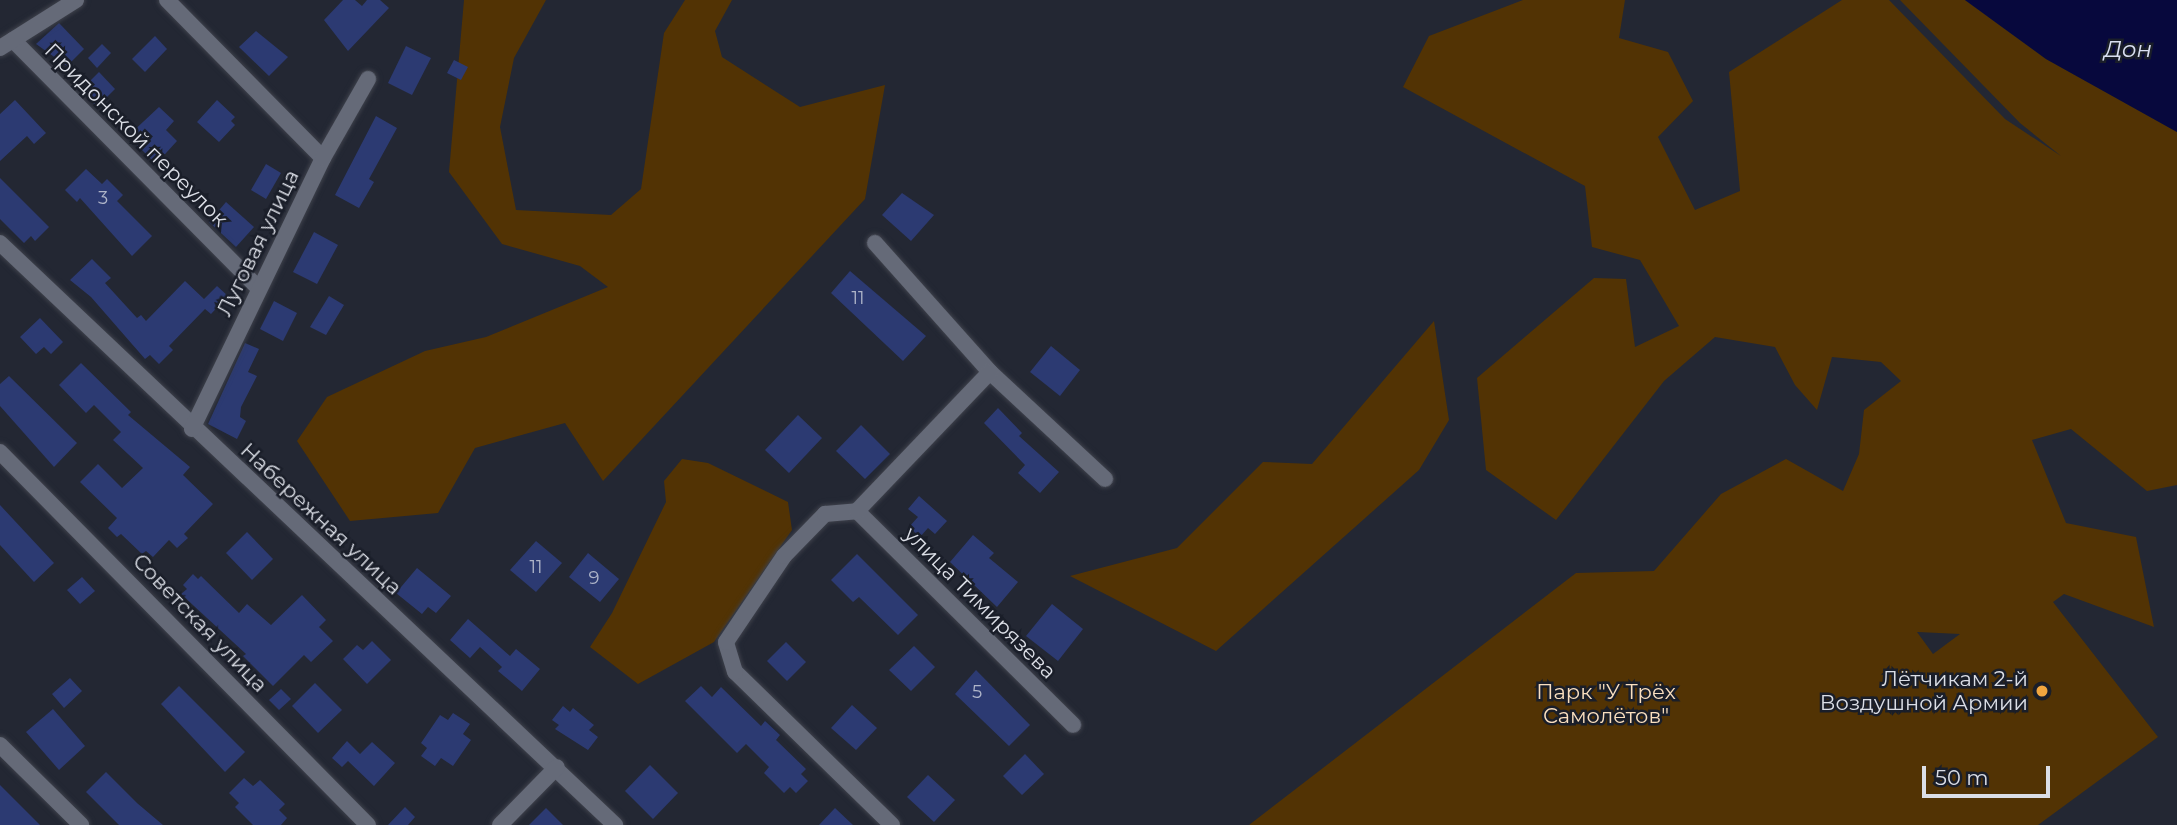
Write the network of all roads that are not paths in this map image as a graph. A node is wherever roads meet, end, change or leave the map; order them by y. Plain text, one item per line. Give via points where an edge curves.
1 (76, 0) edge
2 (167, 0) edge
3 (6, 44) edge
4 (368, 79) dead end
5 (323, 158) junction
6 (0, 243) edge
7 (875, 243) dead end
8 (259, 289) junction
9 (990, 372) junction
10 (192, 429) junction
11 (0, 452) edge
12 (1105, 479) dead end
13 (858, 511) junction
14 (1073, 725) dead end
15 (0, 745) edge
16 (557, 767) junction
17 (80, 825) edge
18 (368, 825) edge
19 (500, 825) edge
20 (615, 825) edge
21 (892, 825) edge

1 - 3 street
2 - 5 street
3 - 8 street, Придонской переулок
4 - 5 street, Луговая улица
5 - 8 street, Луговая улица
6 - 10 street, Набережная улица
7 - 9 street
8 - 10 street, Луговая улица
9 - 12 street
9 - 13 street
10 - 16 street, Набережная улица
11 - 18 street, Советская улица
13 - 14 street, улица Тимирязева
13 - 21 street via 825,514 784,556 726,642 735,672
15 - 17 street
16 - 19 street
16 - 20 street, Набережная улица

